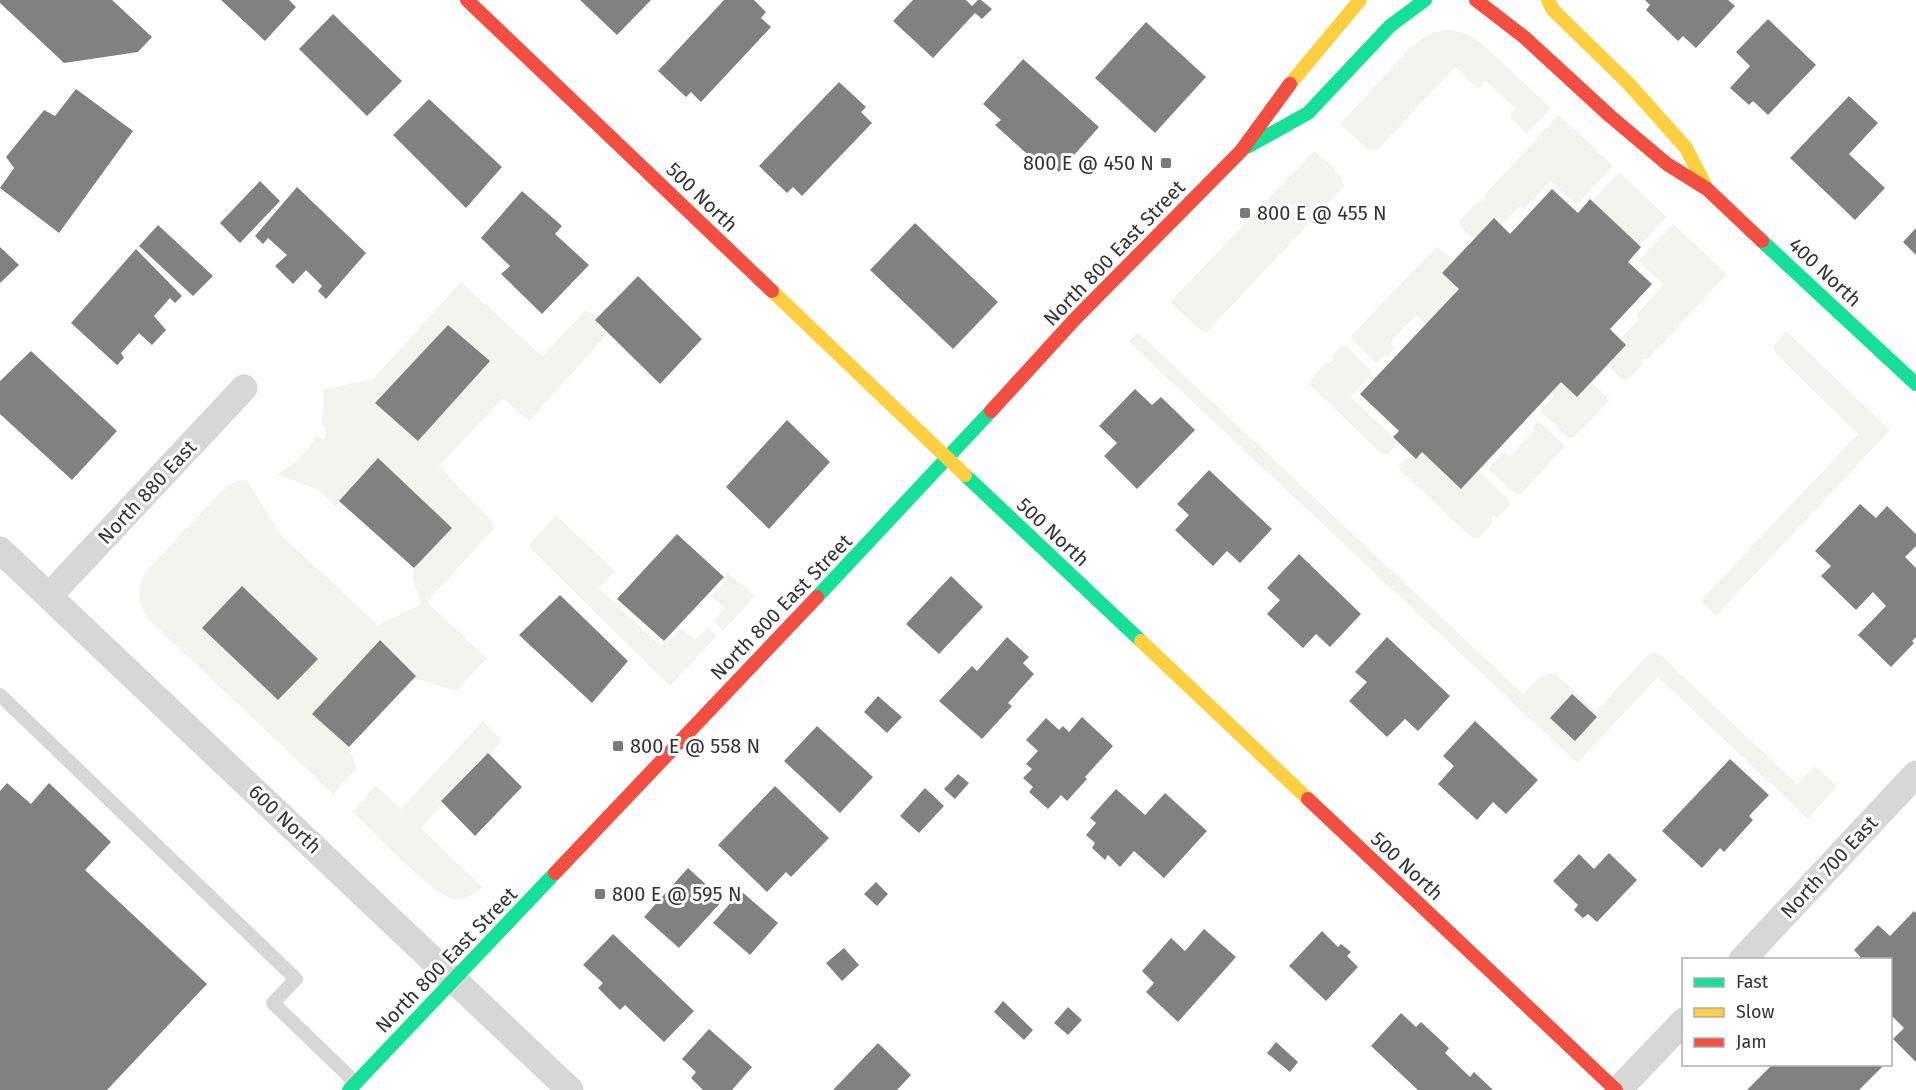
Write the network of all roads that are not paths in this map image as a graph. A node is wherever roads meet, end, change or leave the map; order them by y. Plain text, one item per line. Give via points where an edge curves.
1 (467, 0) edge
2 (1360, 0) edge
3 (1425, 0) edge
4 (1476, 0) edge
5 (1548, 0) edge
6 (1241, 151) junction
7 (1707, 189) junction
8 (1916, 384) edge
9 (244, 388) dead end
10 (948, 459) junction
11 (0, 550) edge
12 (50, 596) junction
13 (0, 695) edge
14 (1916, 774) edge
15 (1744, 958) edge
16 (454, 981) junction
17 (1682, 1022) edge
18 (353, 1086) edge
19 (570, 1090) edge
20 (1617, 1090) edge

1 - 10 street, 500 North
2 - 6 street via 1289,84
3 - 6 street via 1390,26 1308,113
4 - 7 street via 1524,37 1667,164
5 - 7 street via 1553,10 1629,84 1686,148
6 - 10 street, North 800 East Street via 1074,320
7 - 8 street, 400 North
9 - 12 street, North 880 East
10 - 16 street, North 800 East Street
10 - 20 street, 500 North
11 - 12 street, 600 North
12 - 16 street, 600 North
13 - 18 lane via 296,979 273,1003
14 - 15 street, North 700 East
16 - 18 street, North 800 East Street
16 - 19 street, 600 North
17 - 20 street

